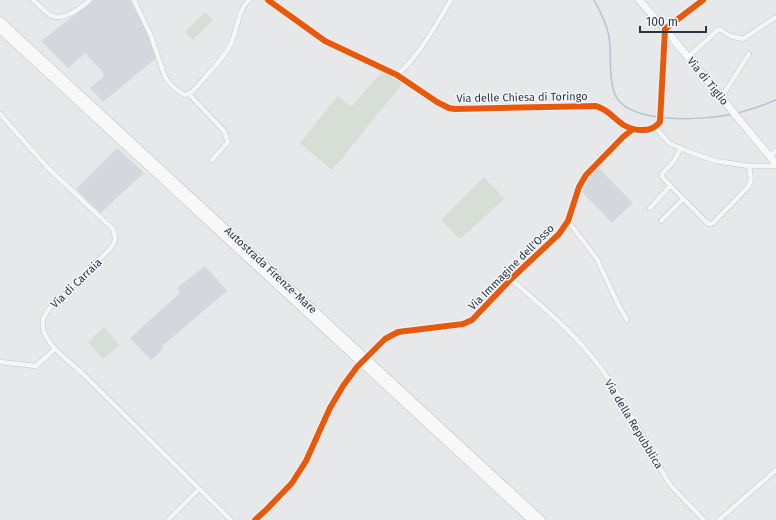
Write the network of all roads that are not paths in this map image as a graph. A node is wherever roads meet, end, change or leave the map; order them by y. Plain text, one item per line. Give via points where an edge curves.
1 (33, 0) edge
2 (90, 0) edge
3 (134, 0) edge
4 (249, 0) edge
5 (268, 0) edge
6 (451, 0) edge
7 (639, 0) edge
8 (703, 0) edge
9 (776, 17) edge
10 (0, 21) edge
11 (0, 29) edge
12 (665, 29) junction
13 (749, 54) dead end
14 (688, 57) junction
15 (397, 75) junction
16 (188, 94) junction
17 (721, 98) junction
18 (0, 114) edge
19 (655, 127) junction
20 (633, 130) junction
21 (681, 148) junction
22 (773, 153) edge
23 (212, 160) dead end
24 (776, 165) edge
25 (749, 166) junction
26 (670, 186) junction
27 (683, 199) junction
28 (650, 208) dead end
29 (568, 221) junction
30 (661, 221) dead end
31 (510, 279) junction
32 (627, 320) dead end
33 (55, 349) junction
34 (0, 362) edge
35 (776, 470) edge
36 (199, 489) junction
37 (168, 520) edge
38 (231, 520) edge
39 (255, 520) edge
40 (532, 520) edge
41 (541, 520) edge
42 (704, 520) edge
43 (719, 520) edge

1 - 2 street via 50,15 64,16 76,11
3 - 16 street via 151,36 165,77 182,94
4 - 16 street via 240,12 227,51
5 - 15 street, Via delle Chiesa di Toringo via 325,40
6 - 15 street via 423,45
7 - 12 main road, Via di Tiglio
8 - 12 street
9 - 14 street via 743,39 730,36 720,29
10 - 41 highway, Autostrada Firenze-Mare
11 - 40 highway, Autostrada Firenze-Mare
12 - 14 main road, Via di Tiglio
12 - 19 street via 660,122
13 - 17 street
14 - 17 main road, Via di Tiglio
15 - 20 street, Via delle Chiesa di Toringo via 449,108 596,106
16 - 23 street via 226,136 228,142
17 - 22 main road, Via di Tiglio via 738,119
18 - 33 street, Via di Carraia via 48,168 113,229 116,236 110,249 49,309 43,319 43,328
19 - 20 street via 649,130
19 - 21 street via 666,140
20 - 29 street, Via Immagine dell'Osso via 586,175 579,187
21 - 25 street via 716,161
21 - 26 street via 674,161 662,174
22 - 24 main road, Via di Tiglio
24 - 25 street
25 - 27 street via 748,187 712,224 708,224
26 - 27 street
26 - 28 street
27 - 30 street
29 - 31 street, Via Immagine dell'Osso via 559,234
29 - 32 street via 597,258
31 - 39 street, Via Immagine dell'Osso, bridge via 472,320 463,324 398,332 371,352 342,386 292,483
31 - 42 street, Via della Repubblica via 553,316 589,353 620,398 672,487
33 - 34 street via 36,366
33 - 36 street, Via di Carraia
35 - 43 street
36 - 37 street
36 - 38 street, Via di Carraia

